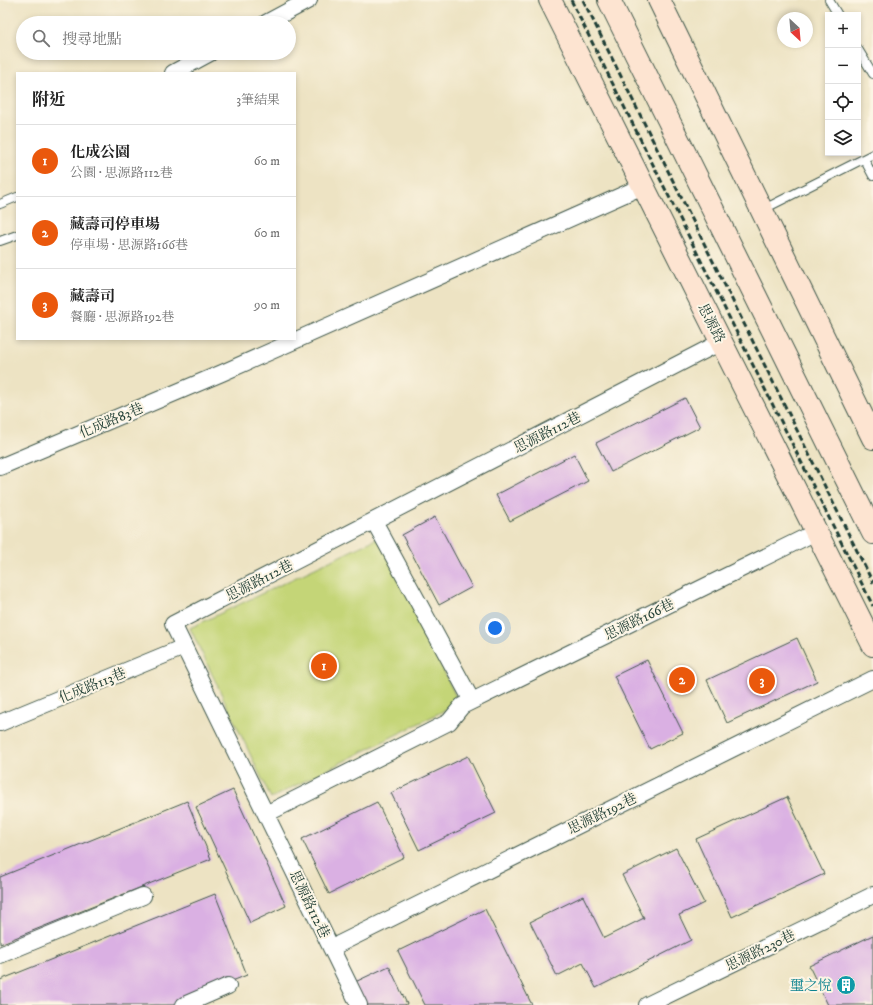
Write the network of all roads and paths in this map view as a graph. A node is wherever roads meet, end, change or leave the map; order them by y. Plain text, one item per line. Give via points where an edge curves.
1 (309, 0) edge
2 (550, 0) edge
3 (609, 0) edge
4 (659, 0) edge
5 (829, 0) edge
6 (836, 12) edge
7 (279, 16) edge
8 (861, 52) edge
9 (197, 60) edge
10 (872, 69) edge
11 (175, 72) edge
12 (873, 154) edge
13 (864, 159) junction
14 (873, 176) edge
15 (643, 186) junction
16 (16, 197) edge
17 (0, 204) edge
18 (762, 211) junction
19 (16, 235) edge
20 (0, 241) edge
21 (296, 339) edge
22 (294, 340) edge
23 (721, 342) junction
24 (873, 438) edge
25 (0, 467) edge
26 (374, 521) junction
27 (816, 532) junction
28 (873, 533) edge
29 (873, 646) edge
30 (184, 647) junction
31 (873, 679) edge
32 (467, 704) junction
33 (0, 723) edge
34 (266, 814) junction
35 (873, 895) edge
36 (143, 896) dead end
37 (331, 948) junction
38 (0, 955) edge
39 (228, 986) dead end
40 (184, 1005) edge
41 (359, 1005) edge
42 (647, 1005) edge

1 - 7 street
2 - 15 main road, 思源路
3 - 28 main road
4 - 18 main road
5 - 6 lane
8 - 10 lane
9 - 11 street
12 - 13 lane
13 - 14 lane
13 - 18 lane
15 - 21 street, 化成路83巷
15 - 23 main road, 思源路
16 - 17 lane
18 - 24 main road
19 - 20 lane
22 - 25 street, 化成路83巷
23 - 26 street, 思源路112巷
23 - 27 main road, 思源路
26 - 30 street, 思源路112巷 via 173,624
26 - 32 street
27 - 29 main road, 思源路
27 - 32 street, 思源路166巷
30 - 33 street, 化成路113巷
30 - 34 street, 思源路112巷
31 - 37 street, 思源路192巷
32 - 34 street via 449,722
34 - 37 street, 思源路112巷
35 - 42 street, 思源路230巷
36 - 38 street
37 - 41 street, 思源路112巷
39 - 40 street

